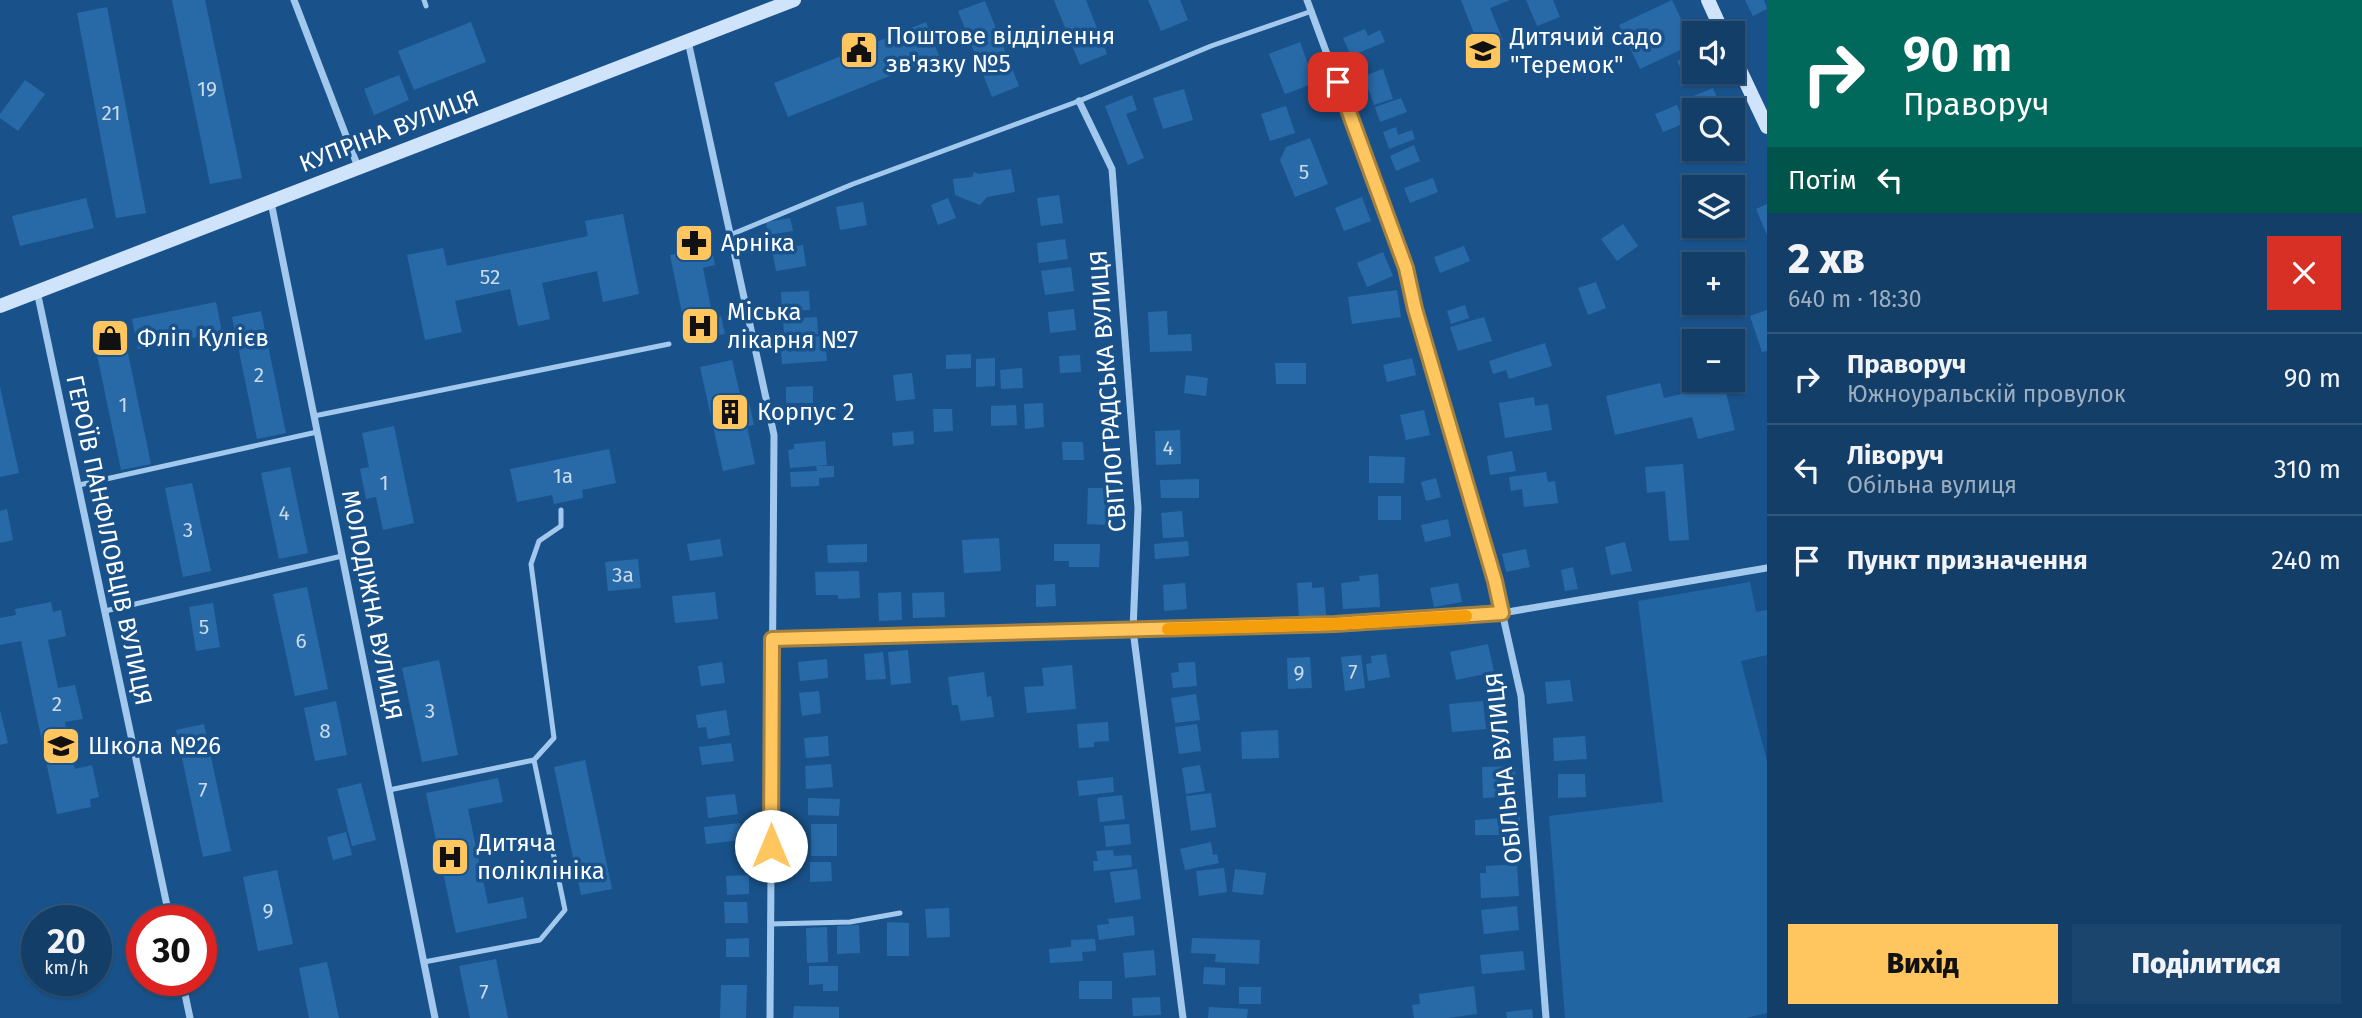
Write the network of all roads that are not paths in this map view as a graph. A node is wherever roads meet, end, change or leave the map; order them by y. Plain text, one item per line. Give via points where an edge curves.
1 (294, 0) edge
2 (794, 0) edge
3 (1307, 0) edge
4 (1708, 0) edge
5 (1312, 11) junction
6 (1718, 21) edge
7 (688, 40) junction
8 (1745, 80) edge
9 (1079, 101) junction
10 (1767, 127) edge
11 (358, 167) junction
12 (270, 201) junction
13 (730, 235) junction
14 (37, 290) junction
15 (0, 306) edge
16 (669, 344) dead end
17 (314, 416) junction
18 (317, 432) junction
19 (79, 485) junction
20 (561, 510) dead end
21 (342, 555) junction
22 (1767, 568) edge
23 (105, 611) junction
24 (1502, 613) junction
25 (1133, 630) junction
26 (772, 639) junction
27 (534, 760) junction
28 (389, 790) junction
29 (167, 905) edge
30 (900, 914) dead end
31 (770, 924) junction
32 (424, 962) junction
33 (185, 996) edge
34 (190, 1018) edge
35 (435, 1018) edge
36 (770, 1018) edge
37 (1183, 1018) edge
38 (1546, 1018) edge

1 - 11 street
2 - 7 main road, КУПРІНА ВУЛИЦЯ
3 - 5 street, ОБІЛЬНА ВУЛИЦЯ
4 - 6 main road
5 - 9 lane via 1211,46
5 - 24 street, ОБІЛЬНА ВУЛИЦЯ via 1406,268
7 - 11 main road, КУПРІНА ВУЛИЦЯ
7 - 13 street
8 - 10 main road
9 - 13 lane via 853,184
9 - 25 street, СВІТЛОГРАДСЬКА ВУЛИЦЯ via 1112,169 1138,508
11 - 12 main road, КУПРІНА ВУЛИЦЯ
12 - 14 main road, КУПРІНА ВУЛИЦЯ
12 - 17 street, МОЛОДІЖНА ВУЛИЦЯ
13 - 26 street via 774,435
14 - 15 main road, КУПРІНА ВУЛИЦЯ
14 - 19 street, ГЕРОЇВ ПАНФІЛОВЦІВ ВУЛИЦЯ
16 - 17 lane
17 - 18 street, МОЛОДІЖНА ВУЛИЦЯ
18 - 19 lane
18 - 21 street, МОЛОДІЖНА ВУЛИЦЯ
19 - 23 street, ГЕРОЇВ ПАНФІЛОВЦІВ ВУЛИЦЯ
20 - 27 lane via 561,526 539,541 531,564 554,737
21 - 23 lane
21 - 28 street, МОЛОДІЖНА ВУЛИЦЯ
22 - 24 street
23 - 29 street, ГЕРОЇВ ПАНФІЛОВЦІВ ВУЛИЦЯ
24 - 25 street
24 - 38 street, ОБІЛЬНА ВУЛИЦЯ via 1521,696
25 - 26 street
25 - 37 street, СВІТЛОГРАДСЬКА ВУЛИЦЯ
26 - 31 street
27 - 28 lane
27 - 32 lane via 565,910 540,940
28 - 32 street, МОЛОДІЖНА ВУЛИЦЯ
30 - 31 lane via 850,922
31 - 36 street
32 - 35 street, МОЛОДІЖНА ВУЛИЦЯ
33 - 34 street

